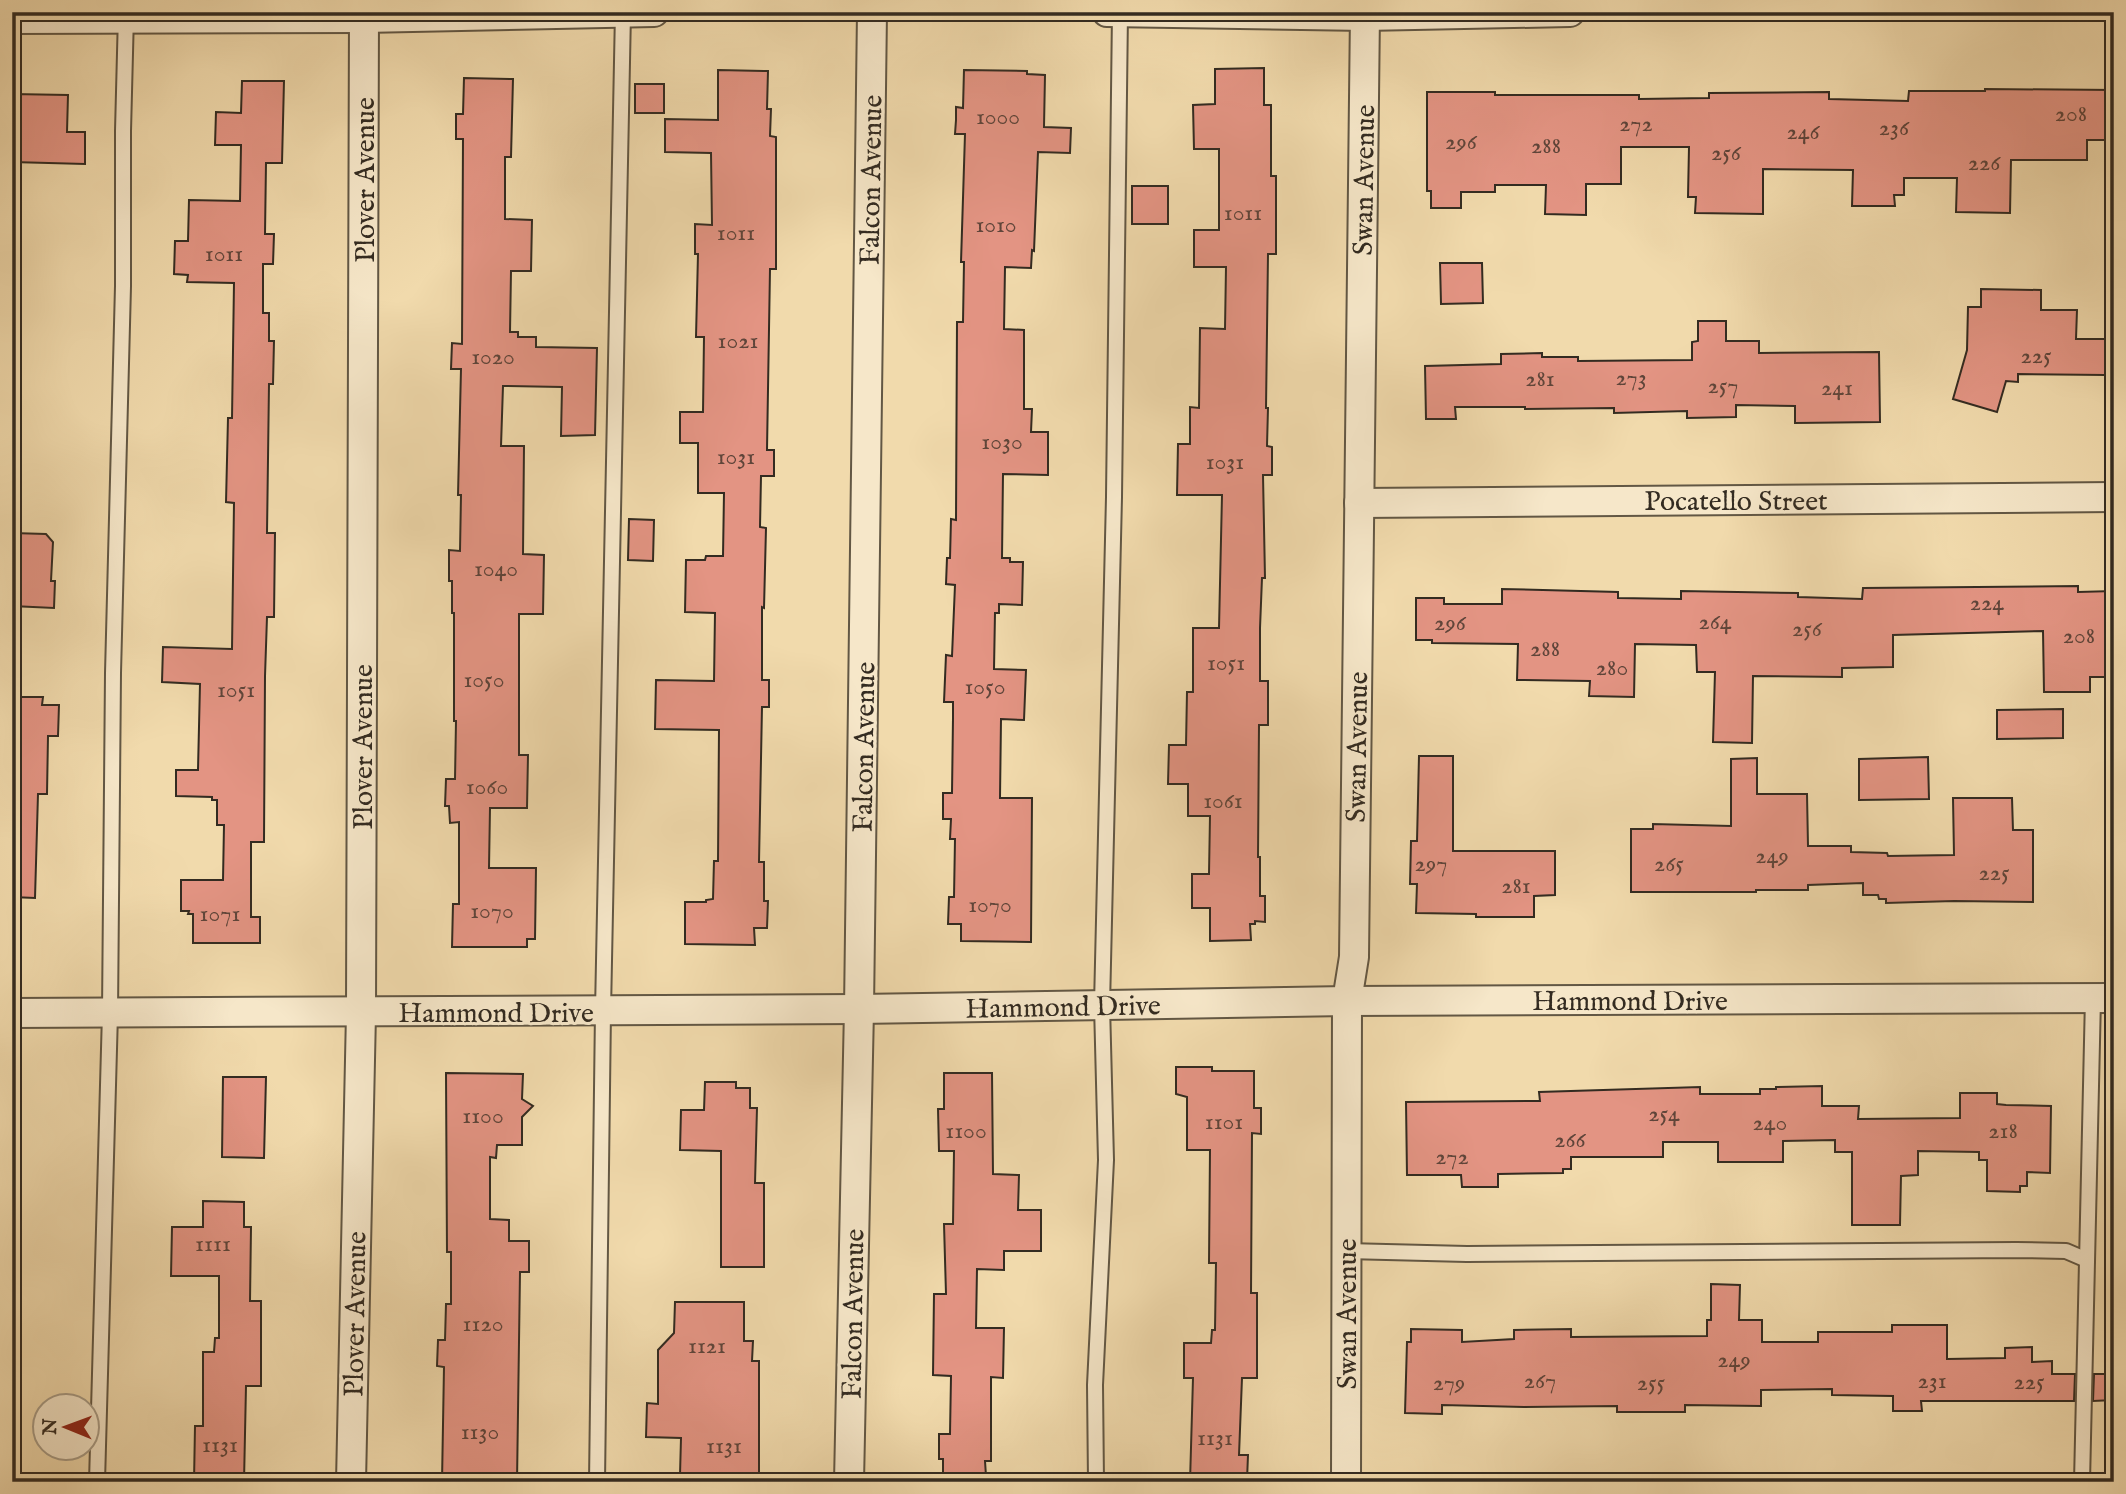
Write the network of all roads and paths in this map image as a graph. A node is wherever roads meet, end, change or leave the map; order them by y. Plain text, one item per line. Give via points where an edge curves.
1 (654, 12) edge
2 (872, 12) edge
3 (1107, 12) edge
4 (1120, 12) edge
5 (1570, 12) edge
6 (623, 13) edge
7 (1365, 14) edge
8 (364, 15) edge
9 (126, 16) edge
10 (12, 19) edge
11 (2114, 497) edge
12 (1359, 503) junction
13 (2103, 998) edge
14 (1347, 1001) junction
15 (1102, 1005) junction
16 (859, 1009) junction
17 (603, 1011) junction
18 (12, 1013) edge
19 (110, 1013) junction
20 (361, 1013) junction
21 (1346, 1251) junction
22 (2087, 1260) junction
23 (97, 1482) edge
24 (351, 1482) edge
25 (597, 1482) edge
26 (849, 1482) edge
27 (1096, 1482) edge
28 (1346, 1482) edge
29 (2082, 1482) edge

1 - 6 street
2 - 16 street, Falcon Avenue
3 - 4 street
4 - 7 street
4 - 15 lane
5 - 7 street
6 - 8 street
6 - 17 lane
7 - 12 street, Swan Avenue
8 - 9 street
8 - 20 street, Plover Avenue
9 - 10 street
9 - 19 lane
11 - 12 street, Pocatello Street
12 - 14 street, Swan Avenue via 1354,957
13 - 14 street, Hammond Drive
13 - 22 lane
14 - 15 street, Hammond Drive
14 - 21 street, Swan Avenue
15 - 16 street, Hammond Drive
15 - 27 lane via 1106,1160
16 - 17 street, Hammond Drive
16 - 26 street, Falcon Avenue
17 - 20 street, Hammond Drive
17 - 25 lane
18 - 19 street, Hammond Drive
19 - 20 street, Hammond Drive
19 - 23 lane
20 - 24 street, Plover Avenue
21 - 22 lane via 2016,1250 2066,1251
21 - 28 street, Swan Avenue
22 - 29 lane

